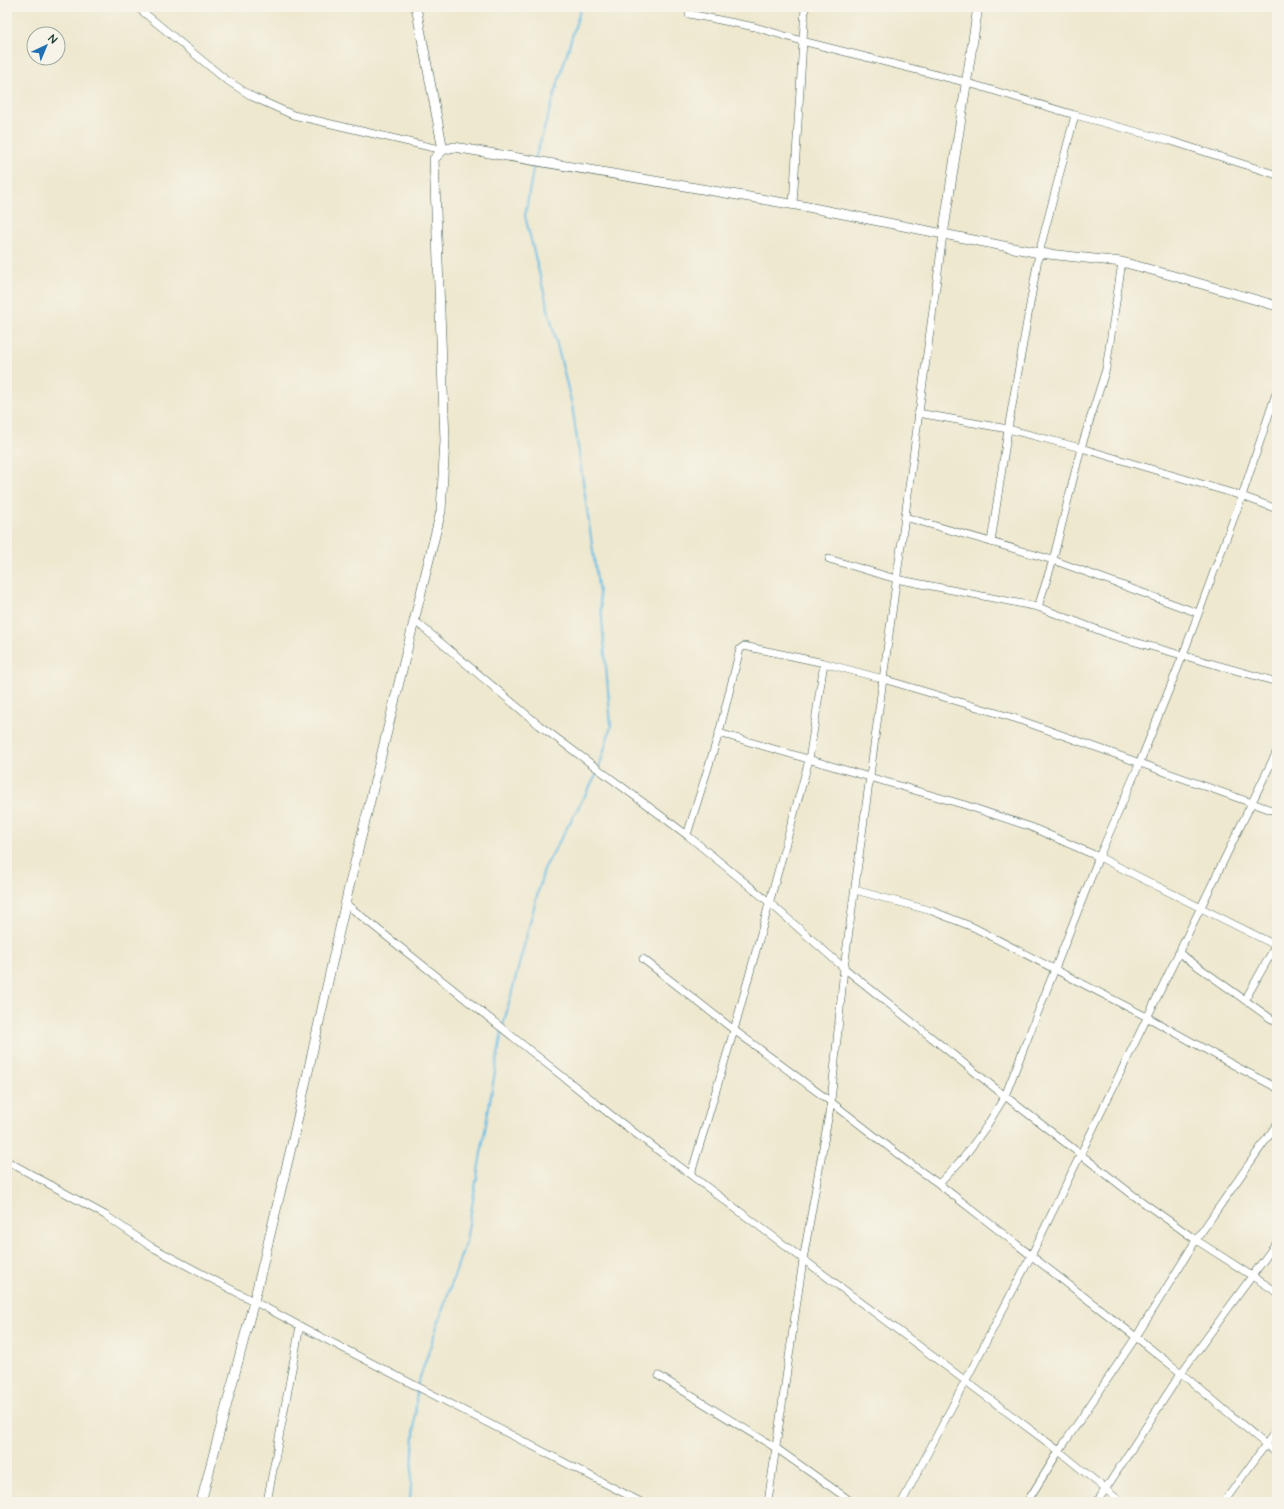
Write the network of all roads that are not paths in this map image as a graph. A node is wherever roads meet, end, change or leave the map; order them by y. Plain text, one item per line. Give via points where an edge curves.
1 (137, 7) edge
2 (416, 7) edge
3 (805, 7) edge
4 (978, 7) edge
5 (689, 14) dead end
6 (802, 41) junction
7 (965, 82) junction
8 (1075, 115) junction
9 (443, 150) junction
10 (1277, 175) edge
11 (793, 205) junction
12 (942, 234) junction
13 (1039, 253) junction
14 (1122, 262) junction
15 (1277, 306) edge
16 (1277, 390) edge
17 (918, 413) junction
18 (1008, 429) junction
19 (1081, 448) junction
20 (1242, 496) junction
21 (1277, 509) edge
22 (904, 517) junction
23 (991, 542) junction
24 (829, 559) dead end
25 (1052, 560) junction
26 (896, 579) junction
27 (1038, 607) junction
28 (1198, 614) junction
29 (414, 620) junction
30 (1183, 655) junction
31 (824, 663) junction
32 (883, 679) junction
33 (1277, 682) edge
34 (719, 733) junction
35 (1277, 751) edge
36 (809, 760) junction
37 (1140, 762) junction
38 (870, 778) junction
39 (1253, 802) junction
40 (1277, 812) edge
41 (687, 835) junction
42 (1100, 857) junction
43 (855, 890) junction
44 (770, 903) junction
45 (346, 904) junction
46 (1202, 908) junction
47 (1277, 945) edge
48 (1179, 953) junction
49 (643, 959) dead end
50 (844, 968) junction
51 (1056, 970) junction
52 (1245, 1000) junction
53 (1148, 1017) junction
54 (1277, 1023) edge
55 (734, 1030) junction
56 (1277, 1088) edge
57 (1005, 1096) junction
58 (831, 1102) junction
59 (1277, 1124) edge
60 (1081, 1154) junction
61 (7, 1161) edge
62 (691, 1174) junction
63 (939, 1184) junction
64 (1196, 1240) junction
65 (1277, 1242) edge
66 (1031, 1256) junction
67 (803, 1260) junction
68 (1252, 1276) junction
69 (1277, 1292) edge
70 (254, 1301) junction
71 (300, 1326) junction
72 (1136, 1337) junction
73 (1181, 1373) junction
74 (659, 1376) dead end
75 (966, 1381) junction
76 (1277, 1429) edge
77 (1265, 1444) junction
78 (776, 1448) junction
79 (1059, 1451) junction
80 (1277, 1454) edge
81 (1106, 1490) junction
82 (201, 1502) edge
83 (267, 1502) edge
84 (640, 1502) edge
85 (768, 1502) edge
86 (852, 1502) edge
87 (902, 1502) edge
88 (1027, 1502) edge
89 (1097, 1502) edge
90 (1121, 1502) edge
91 (1224, 1502) edge

1 - 9 street via 225,79 253,97 293,115
2 - 9 street
3 - 6 street
4 - 7 street
5 - 6 street via 755,27
6 - 7 street
6 - 11 street
7 - 8 street
7 - 12 street
8 - 10 street via 1171,141
8 - 13 street
9 - 11 street via 454,147
9 - 29 street via 434,159 444,440 441,510
11 - 12 street
12 - 13 street
12 - 17 street
13 - 14 street
13 - 18 street
14 - 15 street
14 - 19 street via 1106,369
16 - 20 street
17 - 18 street
17 - 22 street
18 - 19 street
18 - 23 street
19 - 20 street
19 - 25 street
20 - 21 street
20 - 28 street
22 - 23 street
22 - 26 street
23 - 25 street
24 - 26 street
25 - 27 street
25 - 28 street
26 - 27 street
26 - 32 street
27 - 30 street via 1114,636
28 - 30 street
29 - 41 street via 539,724
29 - 45 street
30 - 33 street
30 - 37 street
31 - 32 street
31 - 34 street via 742,647
31 - 36 street
32 - 37 street via 1017,718
32 - 38 street
34 - 36 street
34 - 41 street
35 - 39 street
36 - 38 street
36 - 44 street
37 - 39 street
37 - 42 street
38 - 42 street via 965,805 1031,828
38 - 43 street
39 - 40 street
39 - 46 street
41 - 44 street
42 - 46 street
42 - 51 street
43 - 50 street
43 - 51 street via 939,913 973,927
44 - 50 street
44 - 55 street
45 - 62 street via 612,1115
45 - 70 street
46 - 47 street
46 - 48 street
47 - 52 street
48 - 52 street
48 - 53 street
49 - 55 street
50 - 57 street
50 - 58 street
51 - 53 street
51 - 57 street
52 - 54 street
53 - 56 street
53 - 60 street
55 - 58 street
55 - 62 street
57 - 60 street
57 - 63 street via 964,1157
58 - 63 street
58 - 67 street
59 - 64 street
60 - 64 street
60 - 66 street
61 - 70 street via 105,1215 150,1246
62 - 67 street
63 - 66 street
64 - 68 street
64 - 72 street
65 - 68 street
66 - 72 street
66 - 75 street
67 - 75 street
67 - 78 street
68 - 69 street
68 - 73 street
70 - 71 street
70 - 82 street
71 - 83 street
71 - 84 street
72 - 73 street
72 - 79 street
73 - 77 street
73 - 81 street
74 - 78 street
75 - 79 street
75 - 87 street
76 - 77 street
77 - 80 street
77 - 91 street
78 - 85 street
78 - 86 street
79 - 81 street
79 - 88 street
81 - 89 street
81 - 90 street

